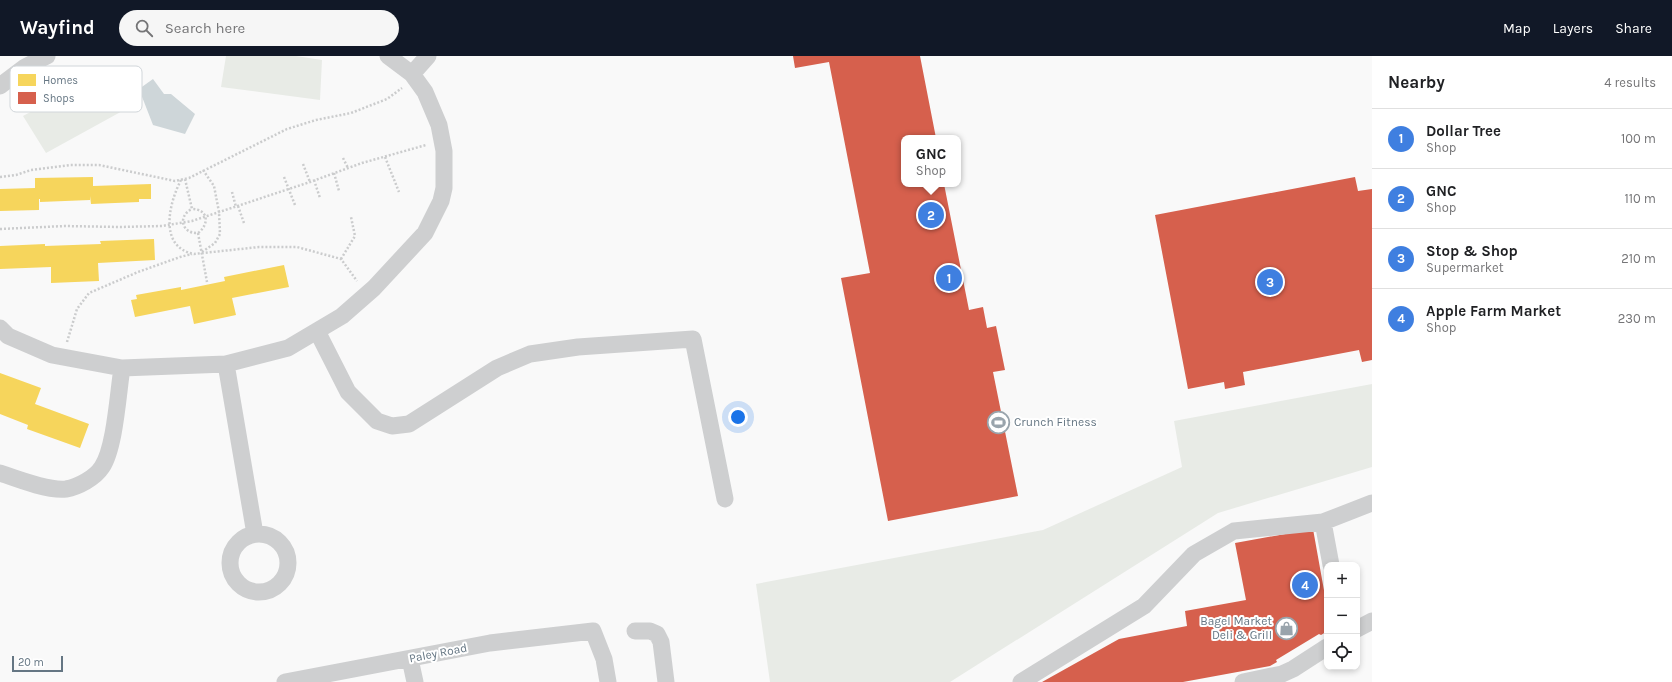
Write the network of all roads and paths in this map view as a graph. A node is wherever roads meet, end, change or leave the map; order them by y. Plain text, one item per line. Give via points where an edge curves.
1 (47, 56) edge
2 (388, 56) edge
3 (428, 56) edge
4 (27, 66) edge
5 (414, 76) junction
6 (10, 78) edge
7 (0, 86) edge
8 (442, 140) junction
9 (385, 157) junction
10 (343, 158) dead end
11 (303, 164) dead end
12 (348, 168) junction
13 (203, 170) junction
14 (334, 173) junction
15 (0, 177) edge
16 (284, 177) dead end
17 (185, 179) junction
18 (181, 180) junction
19 (314, 180) junction
20 (310, 182) junction
21 (290, 189) junction
22 (339, 190) dead end
23 (232, 192) dead end
24 (399, 192) dead end
25 (320, 198) dead end
26 (296, 205) dead end
27 (237, 206) junction
28 (192, 208) junction
29 (219, 212) junction
30 (205, 217) junction
31 (351, 217) dead end
32 (244, 222) dead end
33 (183, 223) junction
34 (169, 224) junction
35 (0, 229) edge
36 (198, 233) junction
37 (202, 253) junction
38 (194, 254) junction
39 (341, 259) junction
40 (207, 282) dead end
41 (366, 294) junction
42 (0, 328) edge
43 (317, 331) junction
44 (63, 357) junction
45 (226, 364) junction
46 (122, 368) junction
47 (0, 473) edge
48 (725, 499) dead end
49 (1372, 503) edge
50 (1323, 522) junction
51 (255, 534) dead end
52 (1330, 562) edge
53 (1372, 621) edge
54 (1360, 627) edge
55 (635, 631) dead end
56 (1324, 649) edge
57 (410, 658) junction
58 (1283, 678) edge
59 (284, 682) edge
60 (415, 682) edge
61 (608, 682) edge
62 (666, 682) edge
63 (1021, 682) edge
64 (1243, 682) edge

1 - 4 street
2 - 5 street
3 - 5 street
5 - 8 street via 434,112
5 - 13 path via 387,99 351,113 287,129
6 - 7 street
8 - 9 path
8 - 41 street via 444,188 441,201 424,233
9 - 12 path
9 - 24 path
10 - 12 path
11 - 20 path
12 - 14 path
13 - 17 path
13 - 29 path via 214,186
14 - 19 path
14 - 22 path
15 - 18 path via 70,165 99,165 175,182
16 - 21 path
17 - 18 path
17 - 28 path
18 - 34 path via 175,191
19 - 20 path
19 - 25 path
20 - 21 path
21 - 26 path
21 - 27 path
23 - 27 path
27 - 29 path
27 - 32 path
28 - 30 path via 198,209
28 - 33 path via 185,213
29 - 30 path
29 - 37 path via 220,234 215,243
30 - 33 path
30 - 36 path via 205,226
31 - 39 path via 355,236
33 - 34 path
33 - 36 path via 189,231
34 - 35 path
34 - 38 path via 177,246
36 - 37 path
37 - 38 path
37 - 39 path via 259,247 298,247
37 - 40 path
38 - 44 path via 138,272 89,292 77,309
39 - 41 path
41 - 43 street via 342,316
42 - 44 street via 8,336 52,355
43 - 45 street via 288,348
43 - 48 street via 348,392 378,421 392,426 409,424 497,368 530,354 578,346 693,339
44 - 46 street
45 - 46 street
45 - 51 street
46 - 47 street via 110,449 102,468 89,480 65,489 44,487
49 - 50 street
50 - 52 street
50 - 63 street via 1234,531 1194,554 1144,606
53 - 54 street
55 - 62 street via 650,631 657,634 661,642
56 - 58 street
57 - 59 street, Paley Road
57 - 60 street
57 - 61 street, Paley Road via 490,644 593,631 604,659
58 - 64 street

